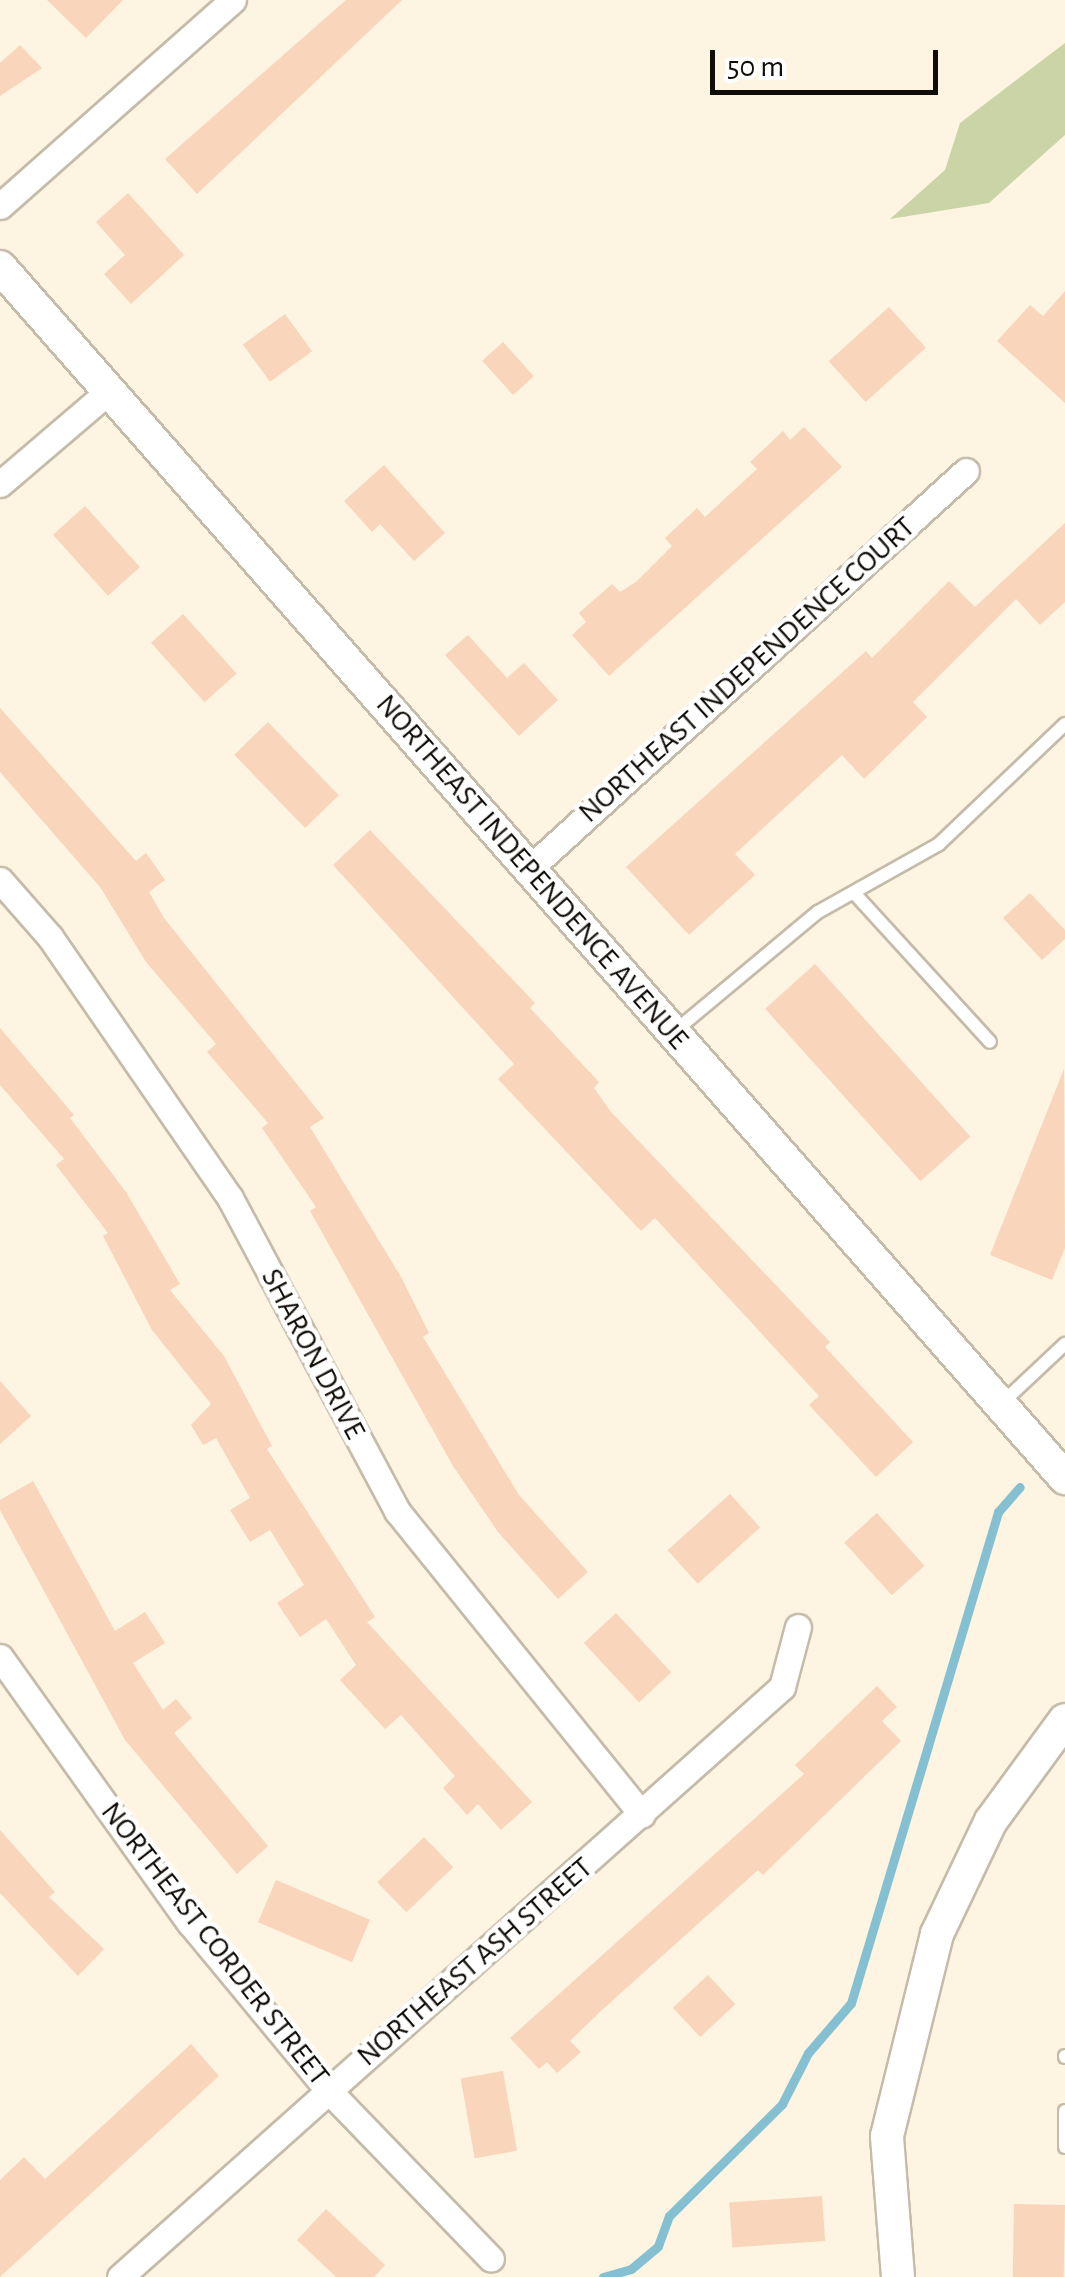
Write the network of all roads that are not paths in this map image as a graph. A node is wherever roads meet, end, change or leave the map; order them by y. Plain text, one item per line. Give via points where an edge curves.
1 (234, 0) edge
2 (0, 206) edge
3 (0, 266) edge
4 (110, 390) junction
5 (966, 471) dead end
6 (0, 484) edge
7 (1065, 724) edge
8 (529, 868) junction
9 (0, 880) edge
10 (855, 894) junction
11 (673, 1033) junction
12 (990, 1042) dead end
13 (1065, 1344) edge
14 (999, 1406) junction
15 (1065, 1478) edge
16 (798, 1627) dead end
17 (0, 1657) edge
18 (1065, 1720) edge
19 (642, 1815) junction
20 (329, 2091) junction
21 (1065, 2111) edge
22 (1065, 2147) edge
23 (491, 2259) dead end
24 (120, 2277) edge
25 (898, 2277) edge

1 - 2 street
3 - 4 street, NORTHEAST INDEPENDENCE AVENUE
4 - 6 street
4 - 8 street, NORTHEAST INDEPENDENCE AVENUE
5 - 8 street, NORTHEAST INDEPENDENCE COURT
7 - 10 lane via 939,844
8 - 11 street, NORTHEAST INDEPENDENCE AVENUE
9 - 19 street, SHARON DRIVE via 50,937 230,1198 397,1511
10 - 11 lane via 818,912
10 - 12 lane
11 - 14 street, NORTHEAST INDEPENDENCE AVENUE
13 - 14 lane
14 - 15 street, NORTHEAST INDEPENDENCE AVENUE
16 - 19 street, NORTHEAST ASH STREET via 782,1687
17 - 20 street, NORTHEAST CORDER STREET via 190,1923
18 - 25 street via 992,1822 937,1934 888,2136
19 - 20 street, NORTHEAST ASH STREET
20 - 23 street, NORTHEAST CORDER STREET
20 - 24 street, NORTHEAST ASH STREET
21 - 22 lane

